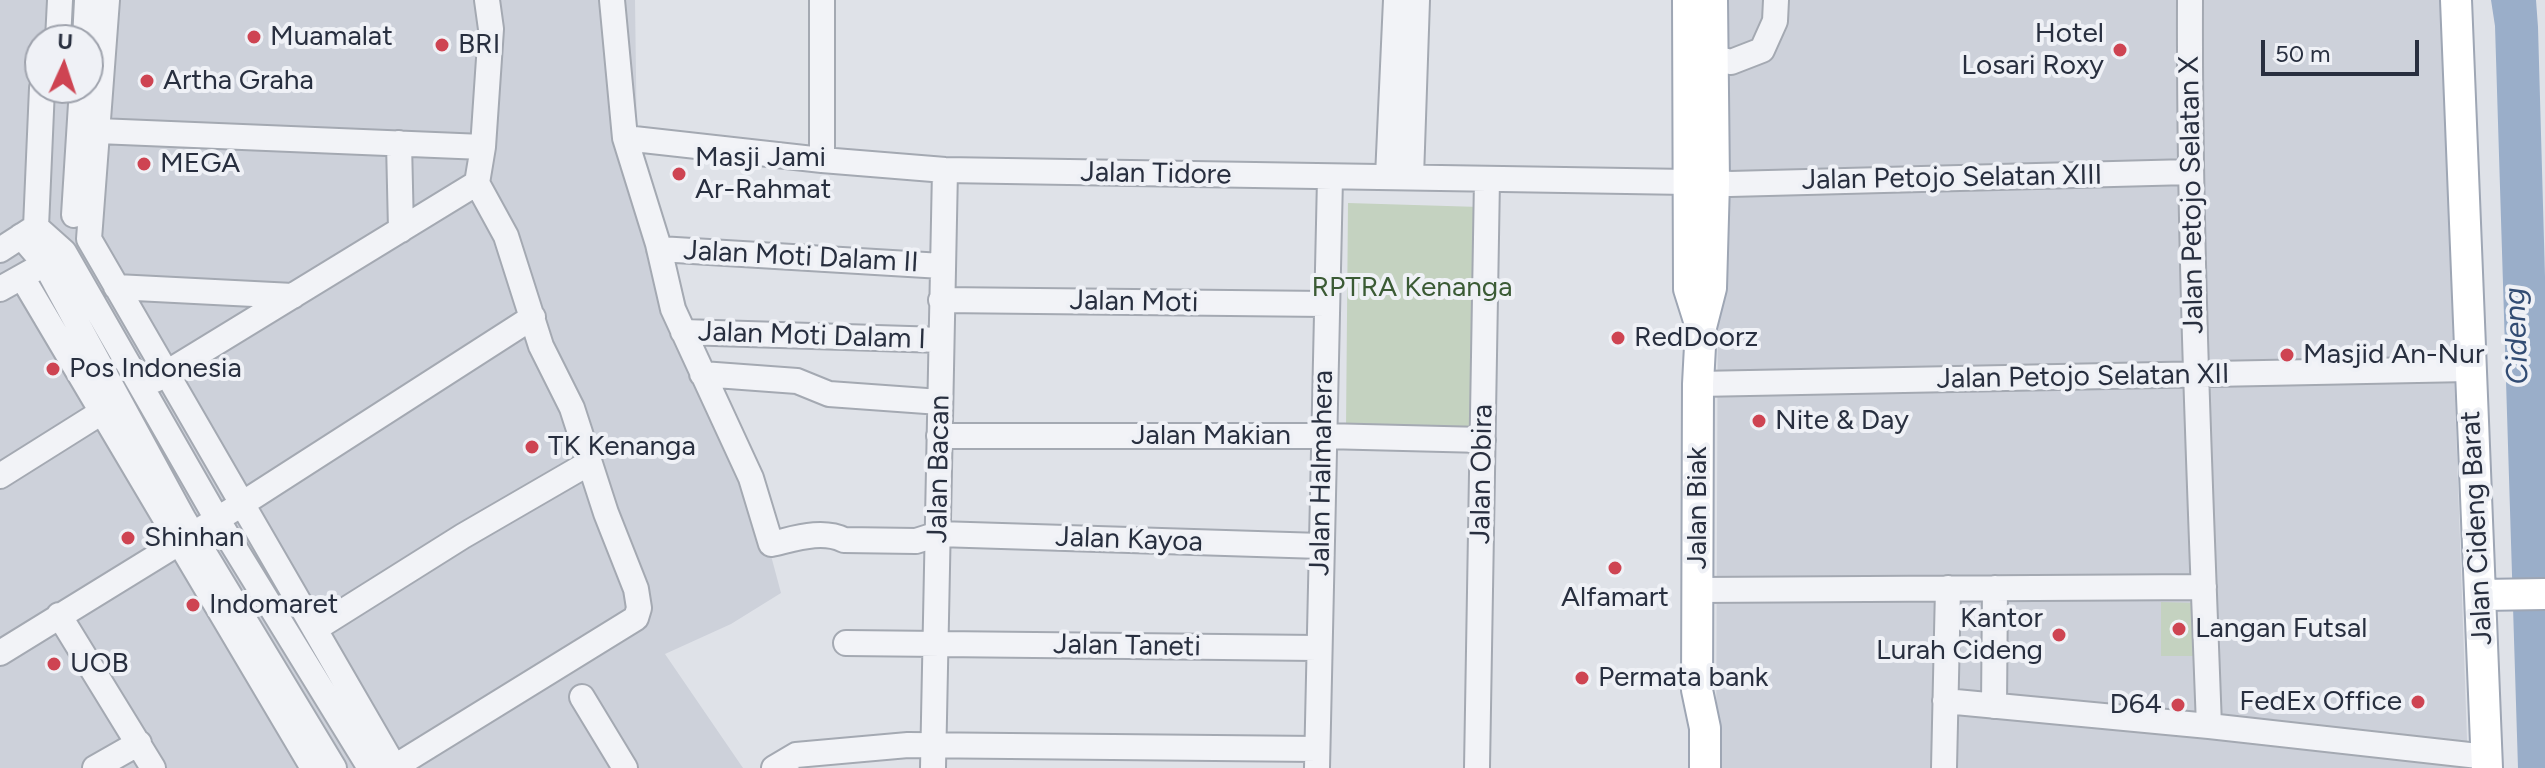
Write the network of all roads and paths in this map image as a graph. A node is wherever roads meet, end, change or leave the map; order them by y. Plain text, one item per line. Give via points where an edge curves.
1 (45, 0) edge
2 (60, 0) edge
3 (87, 0) edge
4 (107, 0) edge
5 (487, 0) edge
6 (612, 0) edge
7 (822, 0) edge
8 (1396, 0) edge
9 (1417, 0) edge
10 (1776, 0) edge
11 (2190, 0) edge
12 (2456, 0) edge
13 (1694, 1) edge
14 (44, 24) edge
15 (59, 24) edge
16 (86, 24) edge
17 (1714, 58) junction
18 (41, 104) edge
19 (54, 104) edge
20 (77, 104) edge
21 (98, 131) junction
22 (625, 138) junction
23 (399, 143) junction
24 (483, 147) junction
25 (822, 160) junction
26 (945, 170) junction
27 (2190, 172) junction
28 (1399, 177) junction
29 (1330, 178) junction
30 (1487, 179) junction
31 (1701, 182) junction
32 (477, 183) junction
33 (36, 228) edge
34 (401, 230) junction
35 (89, 239) junction
36 (659, 249) junction
37 (55, 258) junction
38 (942, 266) junction
39 (22, 277) junction
40 (116, 287) junction
41 (0, 289) edge
42 (293, 296) junction
43 (941, 300) junction
44 (1326, 304) junction
45 (533, 317) junction
46 (683, 332) junction
47 (941, 340) junction
48 (2469, 369) junction
49 (167, 374) junction
50 (702, 374) junction
51 (2194, 375) junction
52 (1698, 384) junction
53 (142, 388) junction
54 (940, 402) junction
55 (110, 407) junction
56 (939, 436) junction
57 (1324, 436) junction
58 (1483, 440) junction
59 (589, 463) junction
60 (0, 476) edge
61 (242, 504) junction
62 (217, 519) junction
63 (938, 534) junction
64 (186, 538) junction
65 (1321, 546) junction
66 (2204, 587) junction
67 (1948, 588) junction
68 (1995, 588) junction
69 (1698, 590) junction
70 (2545, 594) edge
71 (2487, 595) junction
72 (59, 615) junction
73 (315, 629) junction
74 (846, 643) dead end
75 (936, 644) junction
76 (1317, 648) junction
77 (0, 653) edge
78 (1697, 690) junction
79 (582, 697) dead end
80 (1945, 701) junction
81 (1994, 706) junction
82 (2209, 726) junction
83 (139, 743) junction
84 (932, 756) edge
85 (1317, 759) edge
86 (2487, 762) edge
87 (95, 768) edge
88 (153, 768) edge
89 (313, 768) edge
90 (334, 768) edge
91 (370, 768) edge
92 (394, 768) edge
93 (625, 768) edge
94 (774, 768) edge
95 (1477, 768) edge
96 (1685, 768) edge
97 (1705, 768) edge
98 (1944, 768) edge

1 - 14 street
2 - 15 street
3 - 16 street
4 - 21 street
5 - 24 street via 491,29
6 - 22 street
7 - 25 street
8 - 28 street
9 - 28 street
10 - 17 street via 1775,21 1762,50 1731,62
11 - 27 street, Jalan Petojo Selatan X
12 - 48 main road, Jalan Cideng Barat
13 - 17 main road, Jalan Biak
13 - 31 main road, Jalan Biak
17 - 31 main road, Jalan Biak
18 - 33 street
19 - 33 street
20 - 33 street
21 - 23 street
21 - 35 street
22 - 25 street, Jalan Tidore
22 - 36 street
23 - 24 street
23 - 34 street
24 - 32 street
25 - 26 street, Jalan Tidore
26 - 29 street, Jalan Tidore
26 - 38 street, Jalan Bacan
27 - 31 street, Jalan Petojo Selatan XIII
27 - 51 street, Jalan Petojo Selatan X
28 - 29 street, Jalan Tidore
28 - 30 street, Jalan Tidore
29 - 44 street, Jalan Halmahera
30 - 31 street, Jalan Tidore
30 - 58 street, Jalan Obira
31 - 52 main road, Jalan Biak via 1689,289 1701,327
32 - 34 street
32 - 45 street via 506,236
33 - 37 street
34 - 42 street
35 - 37 street
35 - 40 street
36 - 38 street, Jalan Moti Dalam II
36 - 46 street
37 - 39 street
37 - 53 street
37 - 55 street
38 - 43 street, Jalan Bacan
39 - 41 street
39 - 55 street
40 - 42 street
40 - 49 street
42 - 49 street
43 - 44 street, Jalan Moti
43 - 47 street, Jalan Bacan
44 - 57 street, Jalan Halmahera
45 - 59 street
45 - 61 street
46 - 47 street, Jalan Moti Dalam I
46 - 50 street
47 - 54 street, Jalan Bacan
48 - 51 street, Jalan Petojo Selatan XII
48 - 71 main road, Jalan Cideng Barat
49 - 53 street
49 - 61 street
50 - 54 street via 797,381 829,394
50 - 63 street, Jalan Kayoa via 751,478 771,544 833,536 916,541
51 - 52 street, Jalan Petojo Selatan XII
51 - 66 street, Jalan Petojo Selatan X
52 - 69 main road, Jalan Biak
53 - 55 street
53 - 62 street
54 - 56 street, Jalan Bacan
55 - 60 street
55 - 64 street
56 - 57 street, Jalan Makian
56 - 63 street, Jalan Bacan
57 - 58 street, Jalan Makian
57 - 65 street, Jalan Halmahera
58 - 95 street, Jalan Obira
59 - 73 street
59 - 92 street via 636,589 638,615
61 - 62 street
61 - 73 street
62 - 64 street
62 - 91 street
63 - 65 street, Jalan Kayoa
63 - 75 street, Jalan Bacan
64 - 72 street
64 - 89 street
64 - 90 street
65 - 76 street, Jalan Halmahera
66 - 68 street
66 - 82 street, Jalan Petojo Selatan X
67 - 68 street
67 - 69 street
67 - 80 street
68 - 81 street
69 - 78 main road, Jalan Biak
70 - 71 main road
71 - 86 main road, Jalan Cideng Barat
72 - 77 street
72 - 83 street
73 - 92 street
74 - 75 street, Jalan Taneti
75 - 76 street, Jalan Taneti
75 - 84 street, Jalan Bacan
76 - 85 street, Jalan Halmahera
78 - 96 main road, Jalan Biak
78 - 97 main road, Jalan Biak via 1705,728
79 - 93 street
80 - 81 street
80 - 98 street
81 - 82 street
82 - 86 street
83 - 87 street
83 - 88 street
84 - 85 street
84 - 94 street via 796,755

